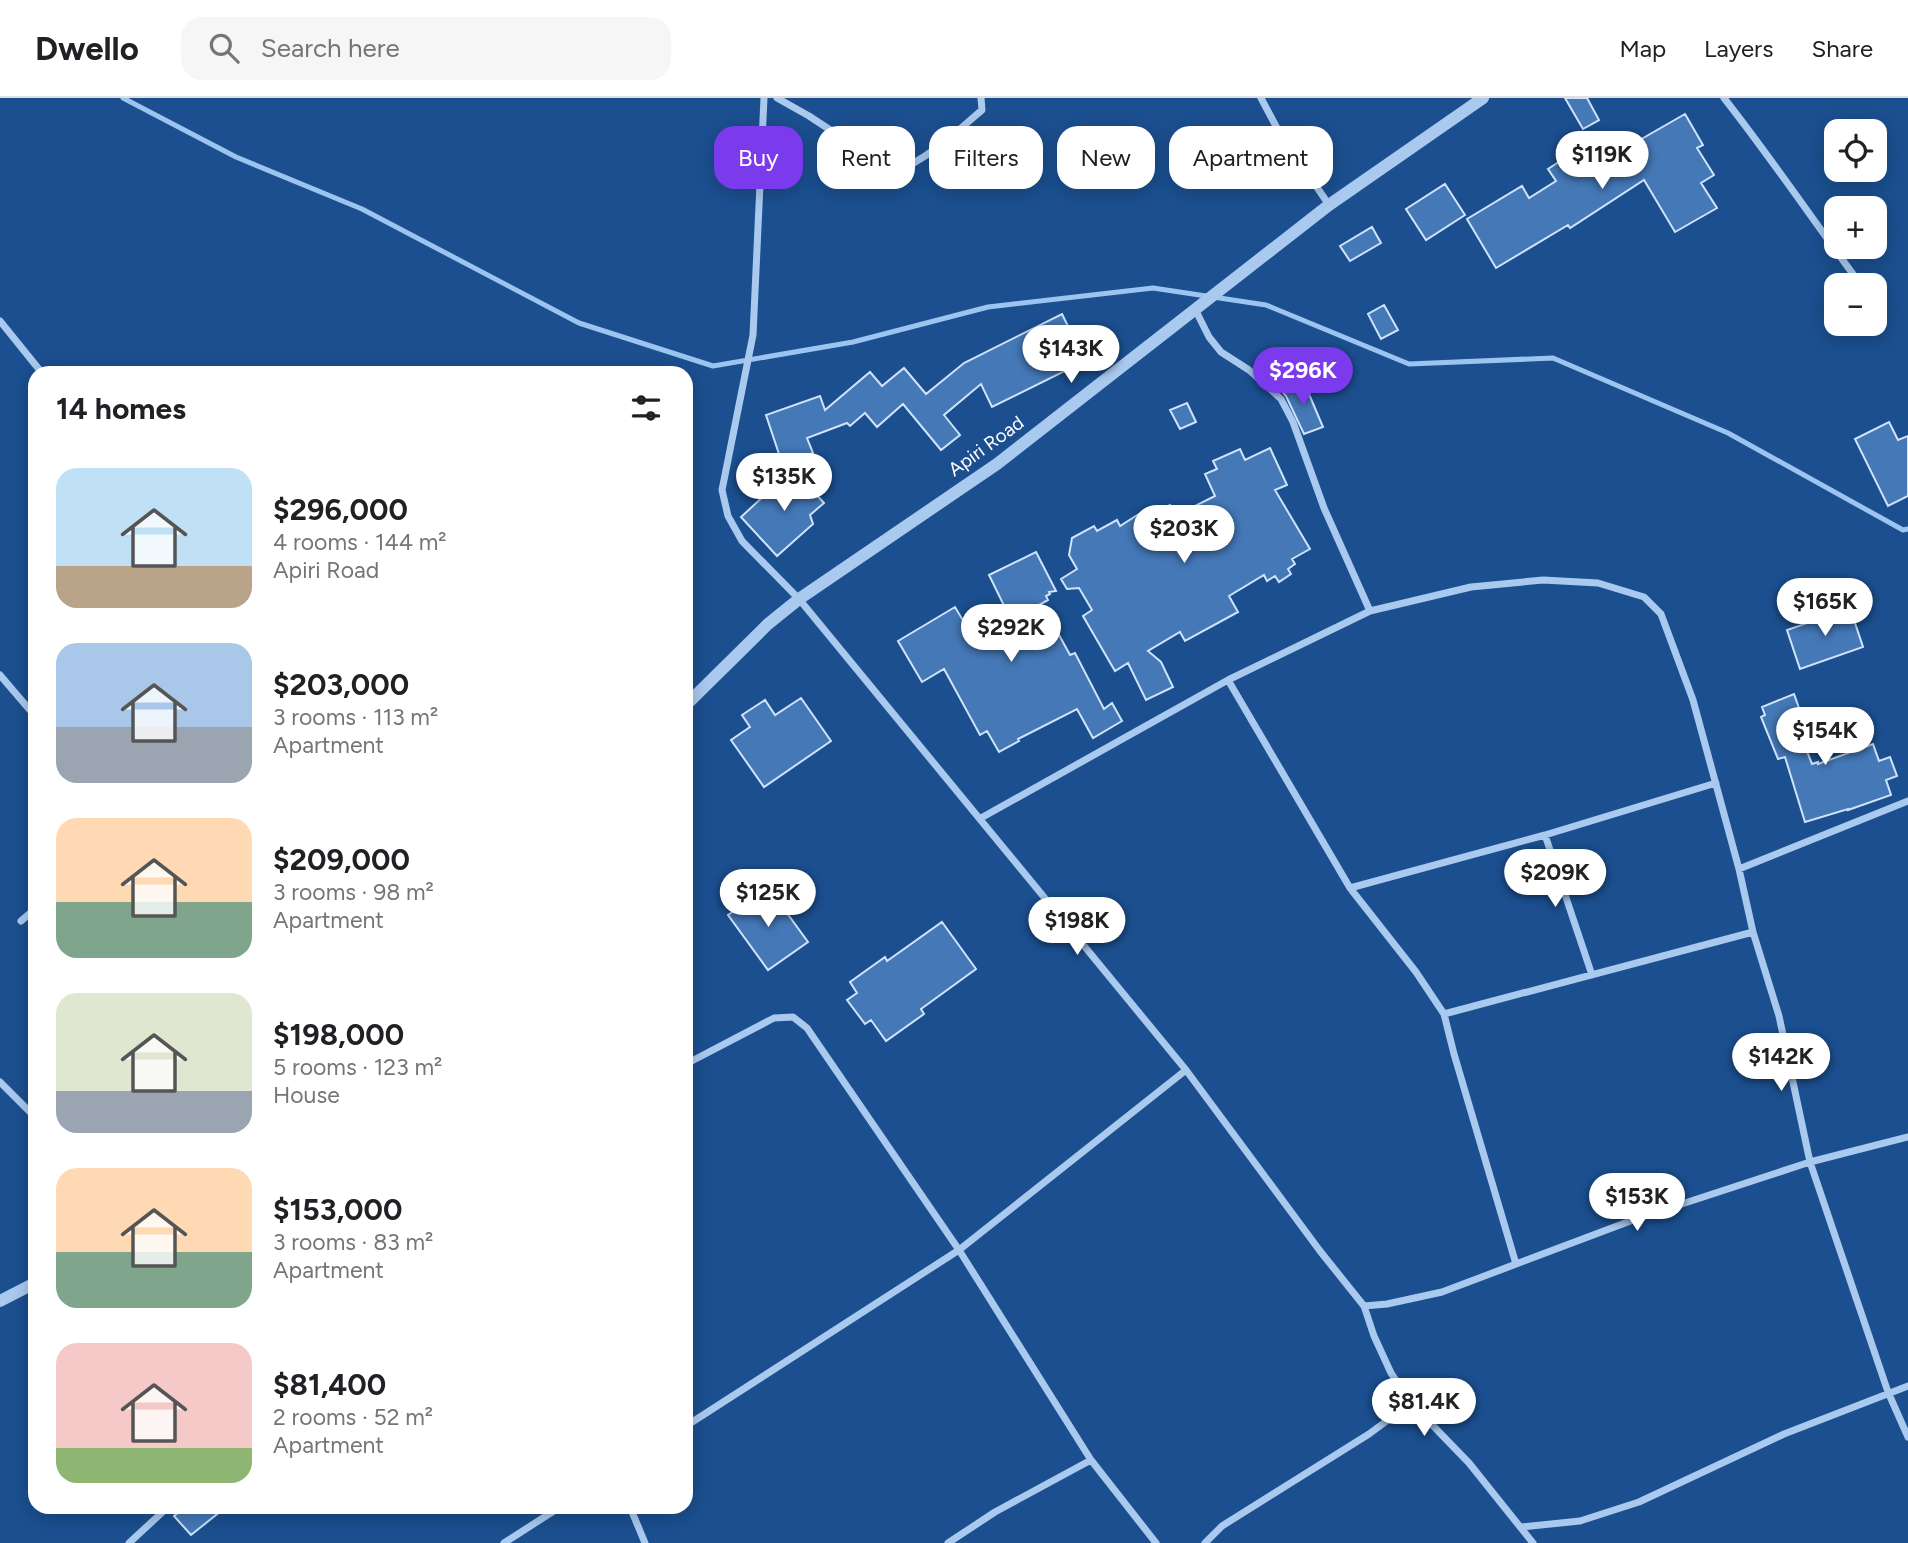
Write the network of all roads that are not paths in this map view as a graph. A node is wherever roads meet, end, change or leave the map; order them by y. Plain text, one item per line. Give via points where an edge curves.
1 (764, 98) edge
2 (778, 98) edge
3 (981, 98) edge
4 (1261, 98) edge
5 (1483, 98) edge
6 (1724, 98) edge
7 (1329, 205) junction
8 (1852, 273) edge
9 (1195, 309) junction
10 (0, 321) edge
11 (36, 366) edge
12 (799, 599) junction
13 (1370, 611) junction
14 (0, 675) edge
15 (1228, 680) junction
16 (693, 698) edge
17 (28, 708) edge
18 (1716, 783) junction
19 (1908, 801) edge
20 (981, 818) junction
21 (1545, 835) junction
22 (1740, 869) junction
23 (1350, 888) junction
24 (28, 914) edge
25 (21, 920) dead end
26 (1754, 932) junction
27 (1592, 975) junction
28 (1444, 1014) junction
29 (693, 1060) edge
30 (1186, 1070) junction
31 (0, 1082) edge
32 (28, 1111) edge
33 (1908, 1137) edge
34 (1810, 1162) junction
35 (959, 1250) junction
36 (1516, 1264) junction
37 (28, 1287) edge
38 (0, 1301) edge
39 (1364, 1306) junction
40 (1908, 1385) edge
41 (1888, 1392) junction
42 (1411, 1404) junction
43 (693, 1421) edge
44 (1908, 1437) edge
45 (1091, 1460) junction
46 (160, 1514) edge
47 (547, 1514) edge
48 (632, 1514) edge
49 (1521, 1527) junction
50 (129, 1543) edge
51 (504, 1543) edge
52 (645, 1543) edge
53 (948, 1543) edge
54 (1156, 1543) edge
55 (1205, 1543) edge
56 (1533, 1543) edge

1 - 12 street via 753,335 722,490 727,516 742,541
2 - 3 street via 894,172 909,167 966,124 982,110
4 - 7 street
5 - 7 street, Apiri Road
6 - 8 street
7 - 9 street, Apiri Road
9 - 12 street, Apiri Road via 998,464
9 - 13 street via 1221,352 1281,399
10 - 11 street
12 - 16 street, Apiri Road
12 - 20 street
13 - 15 street
13 - 18 street via 1471,587 1542,580 1598,583 1644,597 1661,614 1693,700
14 - 17 street
15 - 20 street
15 - 23 street
18 - 21 street
18 - 22 street
19 - 22 street
20 - 30 street
21 - 23 street
21 - 27 street
22 - 26 street
23 - 28 street
24 - 25 street
26 - 27 street
26 - 34 street via 1779,1016
27 - 28 street
28 - 36 street
29 - 35 street via 774,1018 793,1017 807,1028
30 - 35 street
30 - 39 street
31 - 32 street
33 - 34 street
34 - 36 street
34 - 41 street
35 - 43 street
35 - 45 street
36 - 39 street via 1442,1292
37 - 38 street
39 - 42 street via 1391,1373
40 - 41 street
41 - 44 street
41 - 49 street via 1784,1434 1639,1502 1580,1521
42 - 49 street via 1469,1463
42 - 55 street via 1222,1526
45 - 53 street
45 - 54 street
46 - 50 street
47 - 51 street
48 - 52 street
49 - 56 street

